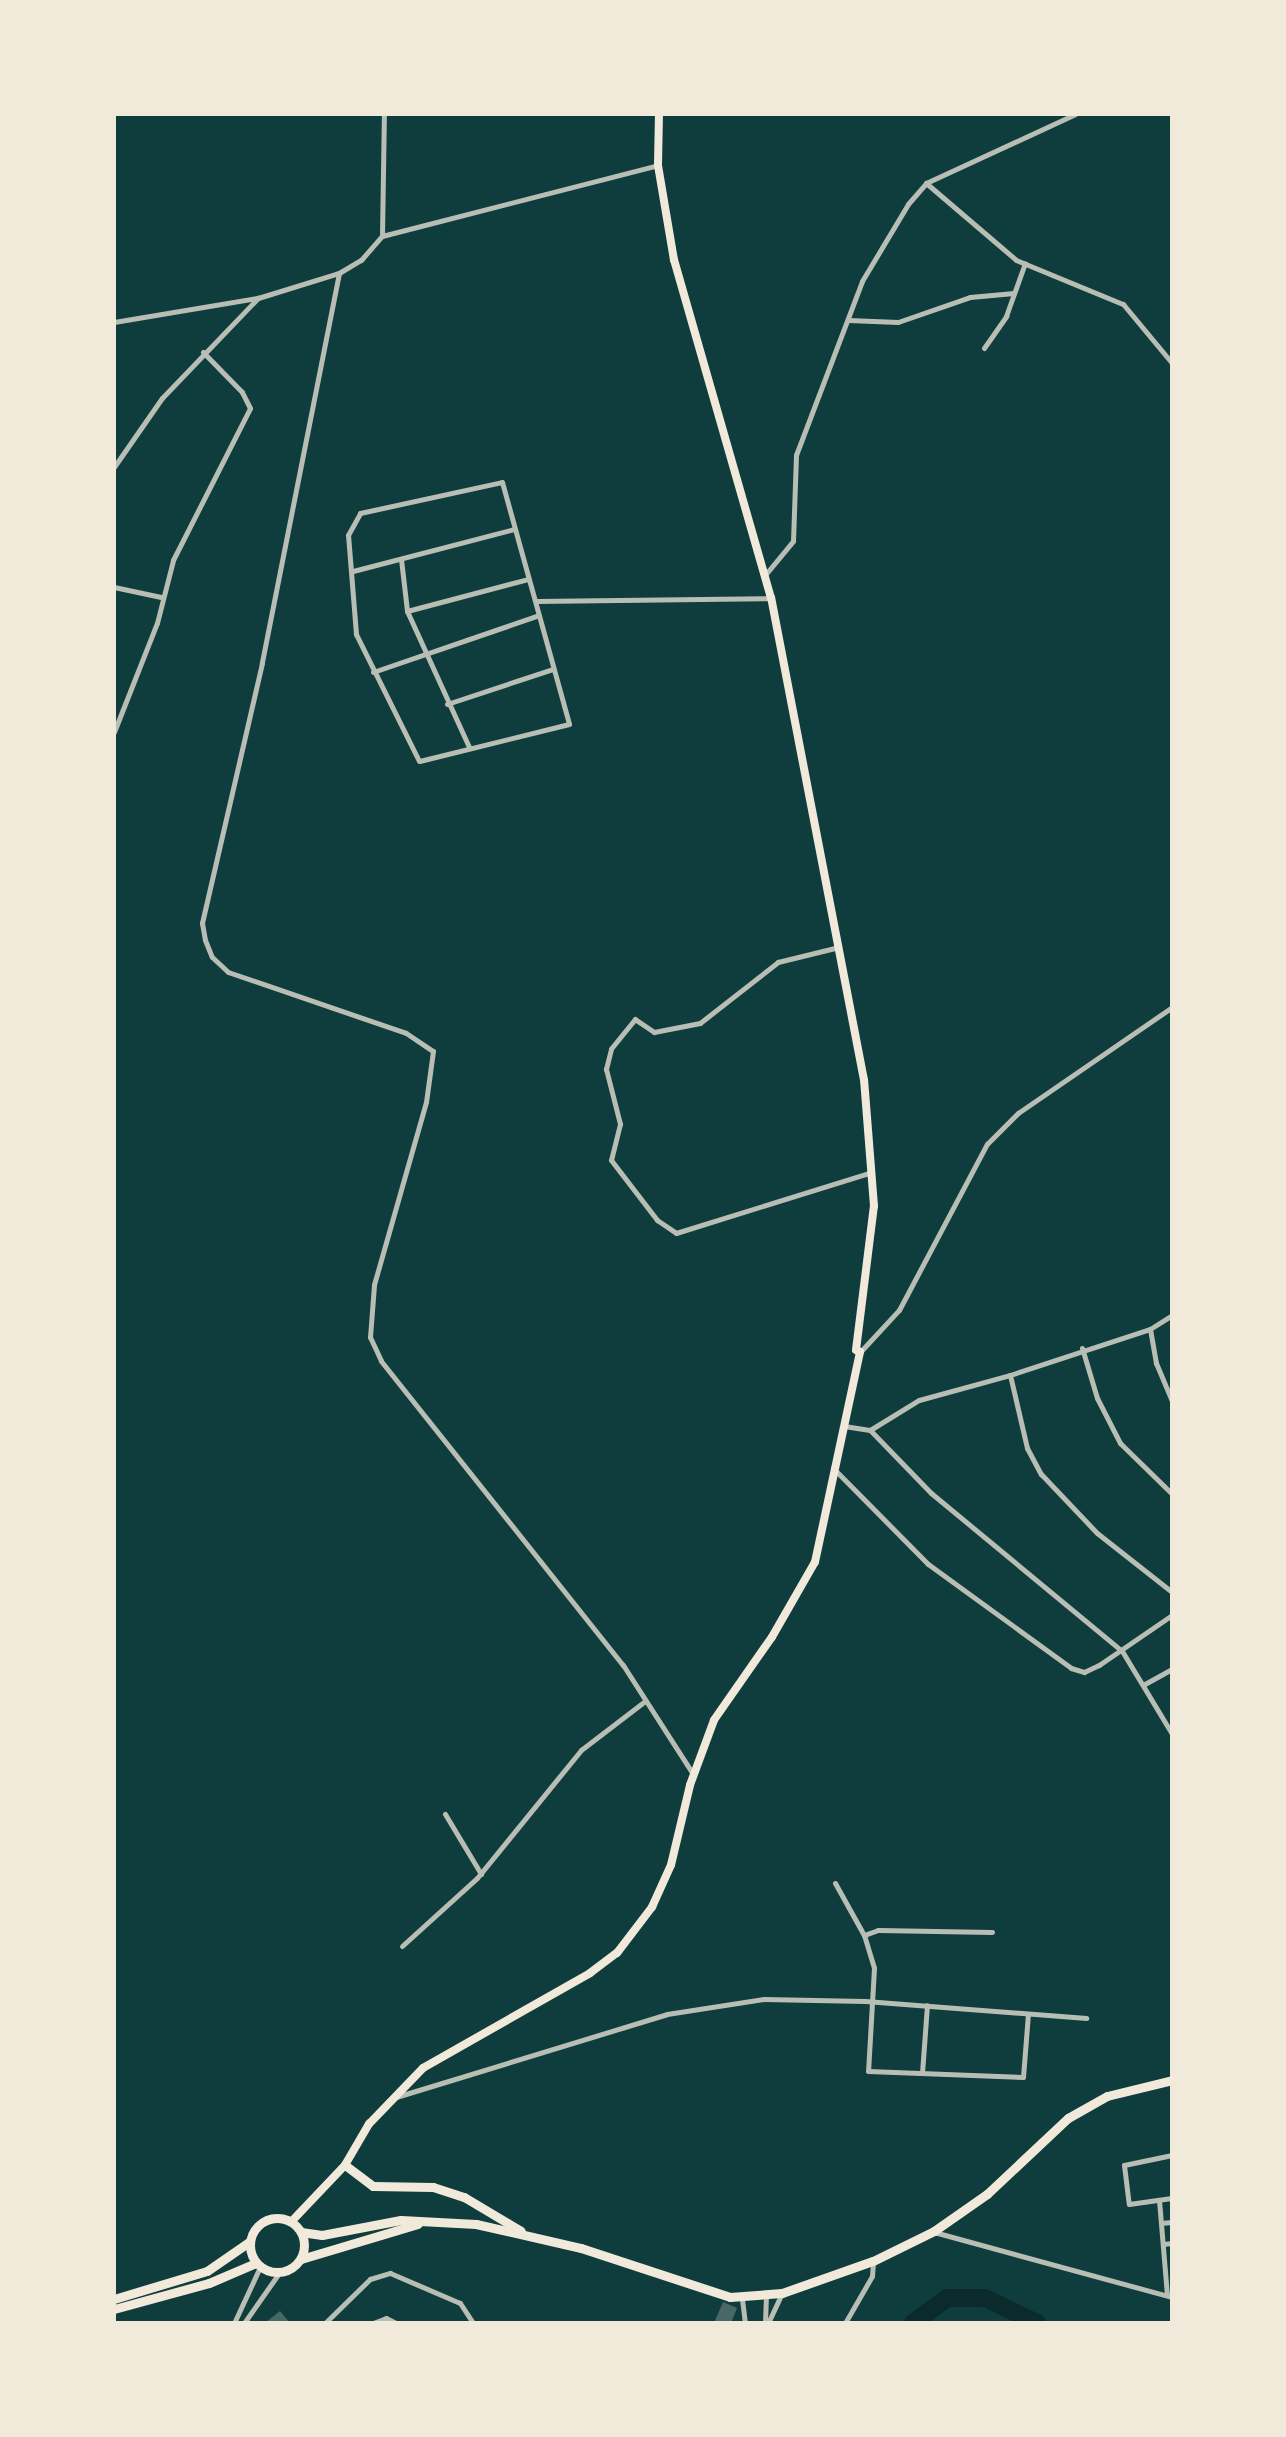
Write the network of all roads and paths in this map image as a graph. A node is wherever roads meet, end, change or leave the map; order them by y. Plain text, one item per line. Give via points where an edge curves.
1 (384, 114) edge
2 (659, 114) edge
3 (1075, 114) edge
4 (658, 165) junction
5 (926, 183) junction
6 (382, 236) junction
7 (1025, 263) junction
8 (339, 273) junction
9 (1014, 293) junction
10 (258, 298) junction
11 (848, 320) junction
12 (114, 322) edge
13 (984, 348) dead end
14 (203, 352) junction
15 (1172, 363) edge
16 (114, 467) edge
17 (515, 529) junction
18 (401, 559) junction
19 (353, 571) junction
20 (765, 576) junction
21 (528, 579) junction
22 (114, 587) edge
23 (161, 597) junction
24 (771, 598) junction
25 (536, 601) junction
26 (407, 611) junction
27 (537, 616) junction
28 (425, 654) junction
29 (553, 669) junction
30 (373, 672) junction
31 (447, 704) junction
32 (114, 732) edge
33 (469, 747) junction
34 (839, 947) junction
35 (1172, 1007) edge
36 (873, 1171) junction
37 (1172, 1315) edge
38 (1150, 1329) junction
39 (1082, 1348) junction
40 (860, 1352) junction
41 (1010, 1375) junction
42 (1172, 1401) edge
43 (844, 1426) junction
44 (870, 1430) junction
45 (833, 1468) junction
46 (1172, 1494) edge
47 (1172, 1592) edge
48 (1172, 1615) edge
49 (1122, 1651) junction
50 (1172, 1669) edge
51 (1143, 1685) junction
52 (645, 1701) junction
53 (1172, 1734) edge
54 (693, 1775) junction
55 (445, 1814) dead end
56 (481, 1874) junction
57 (835, 1883) dead end
58 (992, 1932) dead end
59 (864, 1935) junction
60 (402, 1946) dead end
61 (874, 2001) junction
62 (927, 2005) junction
63 (1028, 2014) junction
64 (1086, 2018) dead end
65 (922, 2073) junction
66 (1172, 2080) edge
67 (391, 2098) junction
68 (1172, 2155) edge
69 (345, 2165) junction
70 (1172, 2198) edge
71 (1159, 2200) junction
72 (291, 2222) junction
73 (1172, 2222) edge
74 (1161, 2223) junction
75 (418, 2224) junction
76 (934, 2231) junction
77 (301, 2232) junction
78 (524, 2233) junction
79 (249, 2242) junction
80 (1172, 2243) edge
81 (1163, 2244) junction
82 (301, 2259) junction
83 (873, 2261) junction
84 (258, 2265) junction
85 (279, 2273) junction
86 (782, 2293) junction
87 (766, 2296) junction
88 (1170, 2296) edge
89 (114, 2299) edge
90 (742, 2299) junction
91 (114, 2309) edge
92 (234, 2323) edge
93 (244, 2323) edge
94 (325, 2323) edge
95 (373, 2323) edge
96 (396, 2323) edge
97 (473, 2323) edge
98 (745, 2323) edge
99 (766, 2323) edge
100 (845, 2323) edge

1 - 6 street
2 - 4 main road
3 - 5 street
4 - 6 street
4 - 20 main road via 674,260
5 - 7 street
5 - 11 street via 862,281
6 - 8 street via 361,260
7 - 9 street
7 - 15 street via 1123,304
8 - 10 street
8 - 52 street via 262,663 202,923 205,940 212,957 228,972 406,1033 433,1051 426,1102 374,1285 370,1337 381,1361 572,1597
9 - 11 street via 970,297 898,322
9 - 13 street
10 - 12 street
10 - 14 street
11 - 20 street via 796,455 793,541
14 - 16 street via 162,398
14 - 23 street via 242,392 250,408 173,560
17 - 18 street
17 - 19 street via 502,482 360,513 348,535
17 - 21 street
18 - 19 street
18 - 26 street
19 - 30 street via 356,634
20 - 24 main road
21 - 25 street
21 - 26 street
22 - 23 street
23 - 32 street via 157,623
24 - 25 street
24 - 34 main road
25 - 27 street
26 - 28 street
27 - 28 street
27 - 29 street
28 - 30 street
28 - 31 street
29 - 31 street
29 - 33 street via 569,724
30 - 33 street via 419,761
31 - 33 street
34 - 36 main road via 864,1080
34 - 36 street via 778,962 700,1023 654,1032 635,1019 611,1049 606,1069 620,1124 611,1160 657,1220 676,1233
35 - 40 street via 1018,1113 987,1144 899,1310
36 - 40 main road via 856,1350
37 - 38 street
38 - 39 street
38 - 42 street via 1156,1363
39 - 41 street
39 - 46 street via 1097,1398 1120,1443
40 - 43 main road
41 - 44 street via 919,1400
41 - 47 street via 1027,1448 1041,1474 1097,1533
43 - 44 street
43 - 45 main road
44 - 49 street via 931,1493
45 - 49 street via 928,1564 1071,1668 1084,1672
45 - 54 main road via 815,1562 772,1637 714,1720
48 - 49 street
49 - 51 street
50 - 51 street
51 - 53 street
52 - 54 street
52 - 56 street via 581,1750
54 - 67 main road via 671,1865 652,1907 617,1953 423,2068
55 - 56 street
56 - 60 street
57 - 59 street
58 - 59 street via 878,1930
59 - 61 street via 871,1950
61 - 62 street
61 - 65 street via 868,2071
61 - 67 street via 764,1999 667,2014
62 - 63 street
62 - 65 street
63 - 64 street
63 - 65 street via 1023,2077
66 - 76 highway via 1107,2096 1068,2118 1007,2175
67 - 69 main road
68 - 71 street via 1124,2165 1129,2204
69 - 72 main road
69 - 78 highway via 373,2186 433,2187 464,2197
70 - 71 street
71 - 74 street
72 - 77 highway
72 - 79 highway via 261,2222
73 - 74 street
74 - 81 street
75 - 77 highway via 401,2220 322,2235
75 - 78 highway via 476,2224
75 - 82 highway
76 - 83 highway
76 - 88 street
77 - 82 highway
78 - 90 highway
79 - 84 highway
79 - 89 highway via 207,2271
80 - 81 street
81 - 88 street
82 - 85 highway
83 - 86 highway
83 - 100 street via 872,2276
84 - 85 highway
84 - 91 highway
84 - 92 street
85 - 93 street
86 - 87 highway
86 - 99 street
87 - 90 highway
87 - 99 street
90 - 98 street
94 - 97 street via 370,2279 390,2273 460,2303
95 - 96 street

